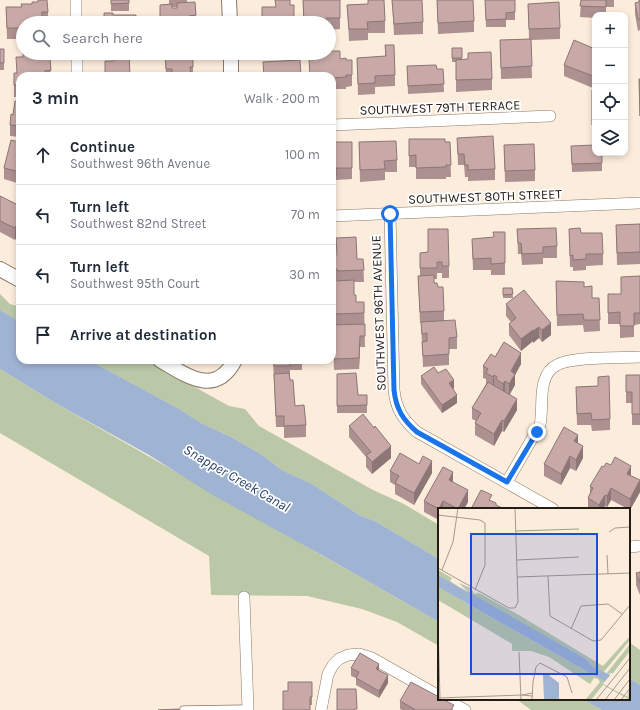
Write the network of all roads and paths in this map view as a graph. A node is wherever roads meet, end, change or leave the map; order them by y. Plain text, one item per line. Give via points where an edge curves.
1 (76, 0) edge
2 (229, 0) edge
3 (76, 16) edge
4 (230, 16) edge
5 (77, 60) edge
6 (231, 60) edge
7 (77, 72) edge
8 (231, 72) edge
9 (550, 116) dead end
10 (336, 125) edge
11 (640, 203) edge
12 (390, 214) junction
13 (336, 216) edge
14 (0, 269) edge
15 (16, 278) edge
16 (640, 357) edge
17 (167, 364) edge
18 (233, 364) edge
19 (507, 482) junction
20 (551, 508) edge
21 (640, 546) edge
22 (630, 547) edge
23 (244, 597) dead end
24 (438, 695) edge
25 (447, 700) edge
26 (183, 709) edge
27 (248, 709) edge
28 (321, 710) edge
29 (465, 710) edge

1 - 3 street
2 - 4 street
5 - 7 street
6 - 8 street
9 - 10 street, SOUTHWEST 79TH TERRACE
11 - 12 street, SOUTHWEST 80TH STREET
12 - 13 street, SOUTHWEST 80TH STREET
12 - 19 street, SOUTHWEST 96TH AVENUE via 394,390 398,411 417,432
14 - 15 street
16 - 19 street via 574,360 556,365 544,383 540,425
17 - 18 street via 197,380 210,381 221,376
19 - 20 street
21 - 22 street
23 - 27 street
24 - 28 street via 372,658 359,654 348,655 339,659 328,674
25 - 29 street
26 - 27 lane

